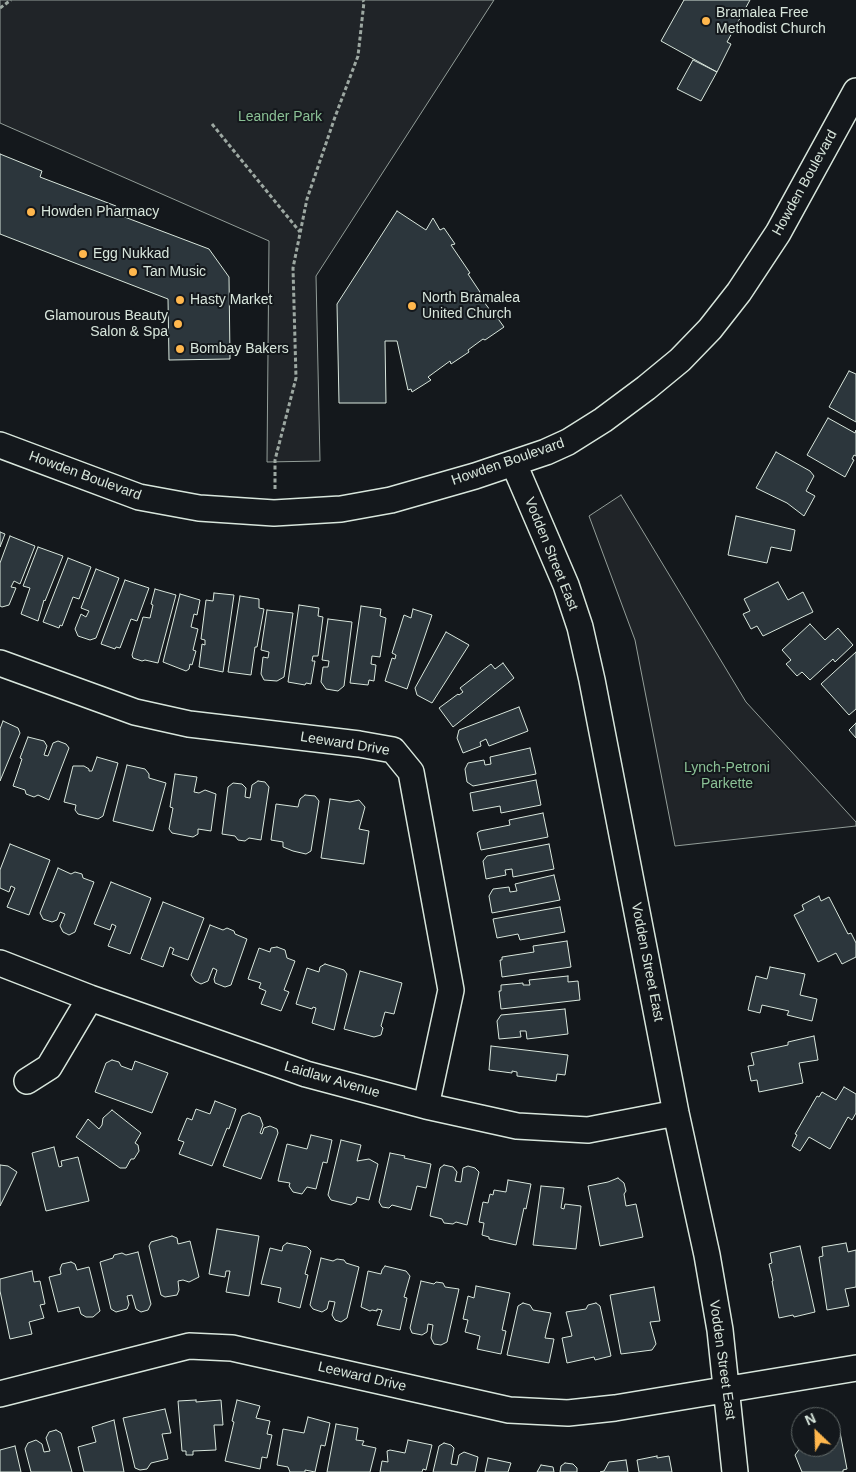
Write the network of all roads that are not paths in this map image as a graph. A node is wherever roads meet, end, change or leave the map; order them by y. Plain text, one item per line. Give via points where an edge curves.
1 (856, 91) edge
2 (0, 445) edge
3 (514, 464) junction
4 (0, 663) edge
5 (0, 963) edge
6 (90, 998) junction
7 (27, 1081) dead end
8 (426, 1106) junction
9 (676, 1113) junction
10 (856, 1368) edge
11 (727, 1389) junction
12 (0, 1394) edge
13 (735, 1472) edge

1 - 3 street, Howden Boulevard via 778,233 710,329 680,360 604,420 568,442
2 - 3 street, Howden Boulevard via 139,497 199,508 274,513 341,509 391,500
3 - 9 street, Vodden Street East via 566,585 580,627
4 - 8 street, Leeward Drive via 135,712 189,724 394,750 411,772 451,990
5 - 6 street, Laidlaw Avenue
6 - 7 street via 49,1067
6 - 8 street, Laidlaw Avenue via 306,1074
8 - 9 street, Laidlaw Avenue via 517,1126 588,1130
9 - 11 street, Vodden Street East via 707,1255
10 - 11 street, Leeward Drive
11 - 12 street, Leeward Drive via 568,1413 509,1410 232,1348 189,1346
11 - 13 street, Vodden Street East

